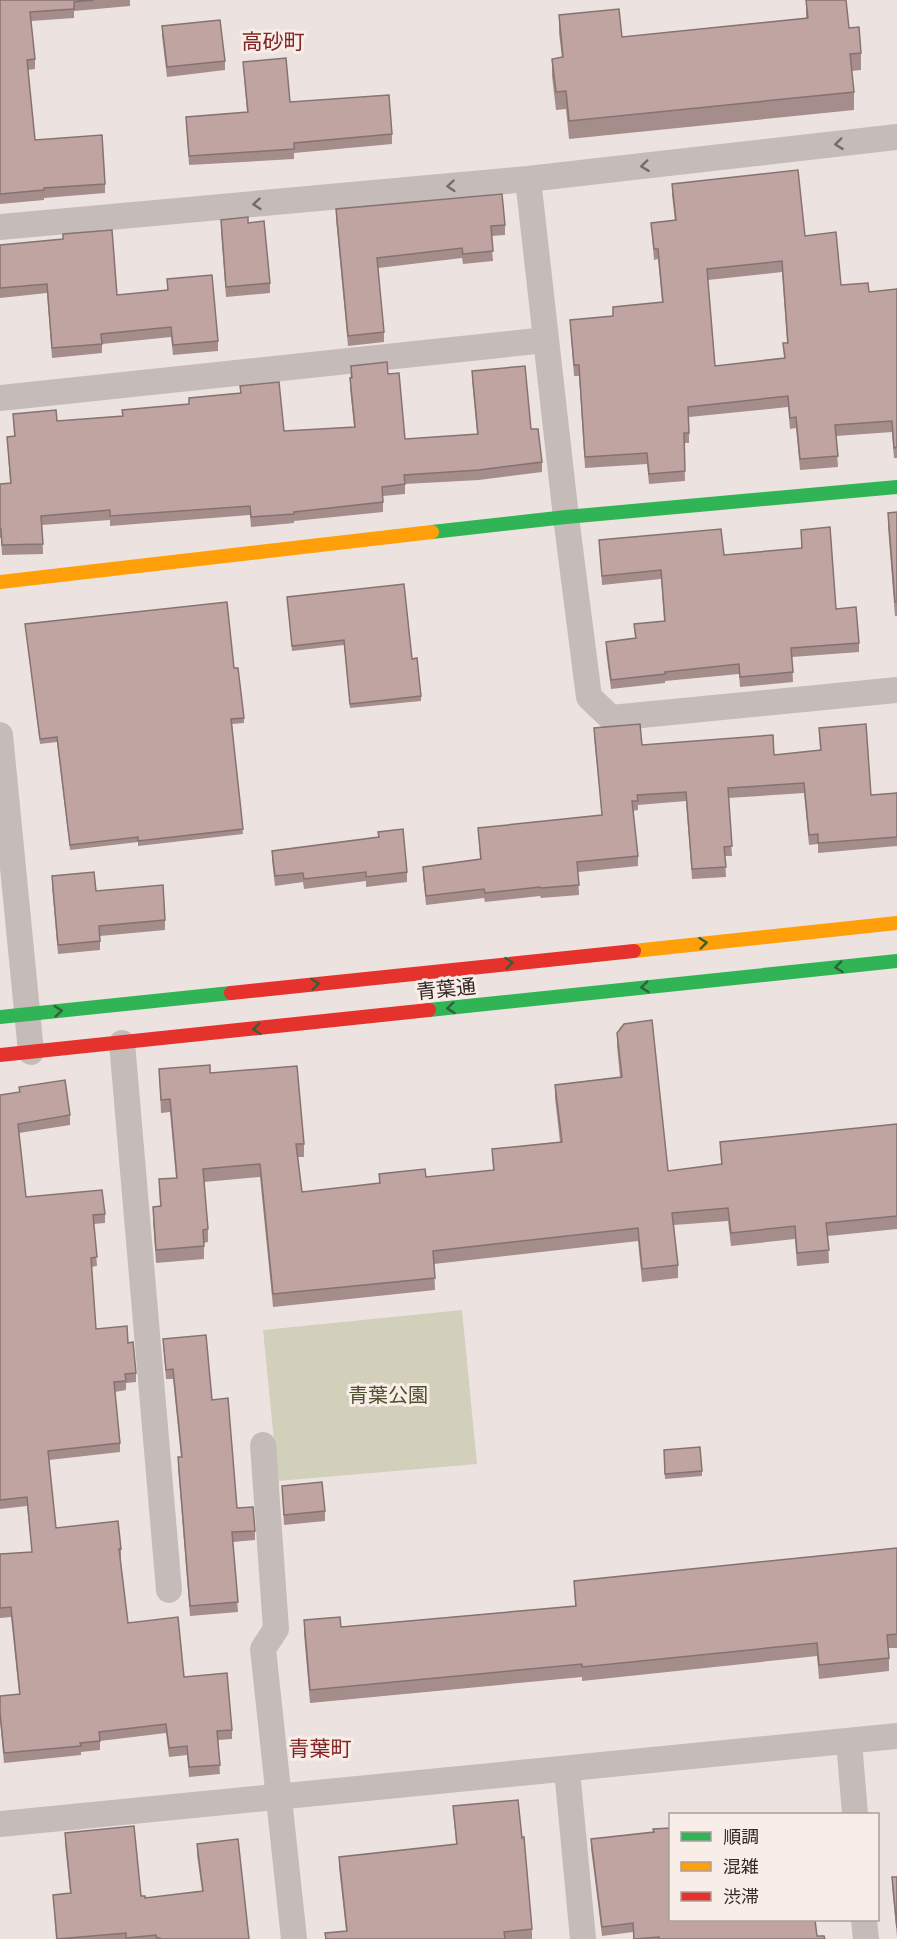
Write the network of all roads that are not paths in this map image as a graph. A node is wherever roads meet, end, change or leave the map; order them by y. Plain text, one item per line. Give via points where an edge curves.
1 (897, 137) edge
2 (528, 179) junction
3 (0, 227) edge
4 (546, 340) junction
5 (0, 398) edge
6 (897, 487) edge
7 (566, 517) junction
8 (0, 582) edge
9 (897, 690) edge
10 (0, 735) edge
11 (897, 923) edge
12 (897, 961) edge
13 (27, 1014) junction
14 (0, 1017) edge
15 (123, 1043) junction
16 (31, 1052) junction
17 (0, 1055) edge
18 (263, 1444) dead end
19 (169, 1590) dead end
20 (897, 1736) edge
21 (849, 1742) junction
22 (567, 1770) junction
23 (278, 1796) junction
24 (855, 1813) edge
25 (0, 1824) edge
26 (864, 1921) edge
27 (294, 1939) edge
28 (583, 1939) edge
29 (866, 1939) edge

1 -> 2 street
2 -> 3 street
2 - 4 street
4 - 5 street
4 - 7 street
6 - 7 street
7 - 8 street
7 - 9 street via 589,697 611,718
10 - 13 street
13 -> 11 street, 青葉通
12 -> 15 street, 青葉通
13 - 14 street, 青葉通
13 - 16 street
15 - 16 street, 青葉通
15 - 19 street
16 - 17 street, 青葉通
18 - 23 street via 276,1629 263,1649
20 - 21 street
21 - 22 street
21 - 24 street
22 - 23 street
22 - 28 street
23 - 25 street
23 - 27 street
26 - 29 street

